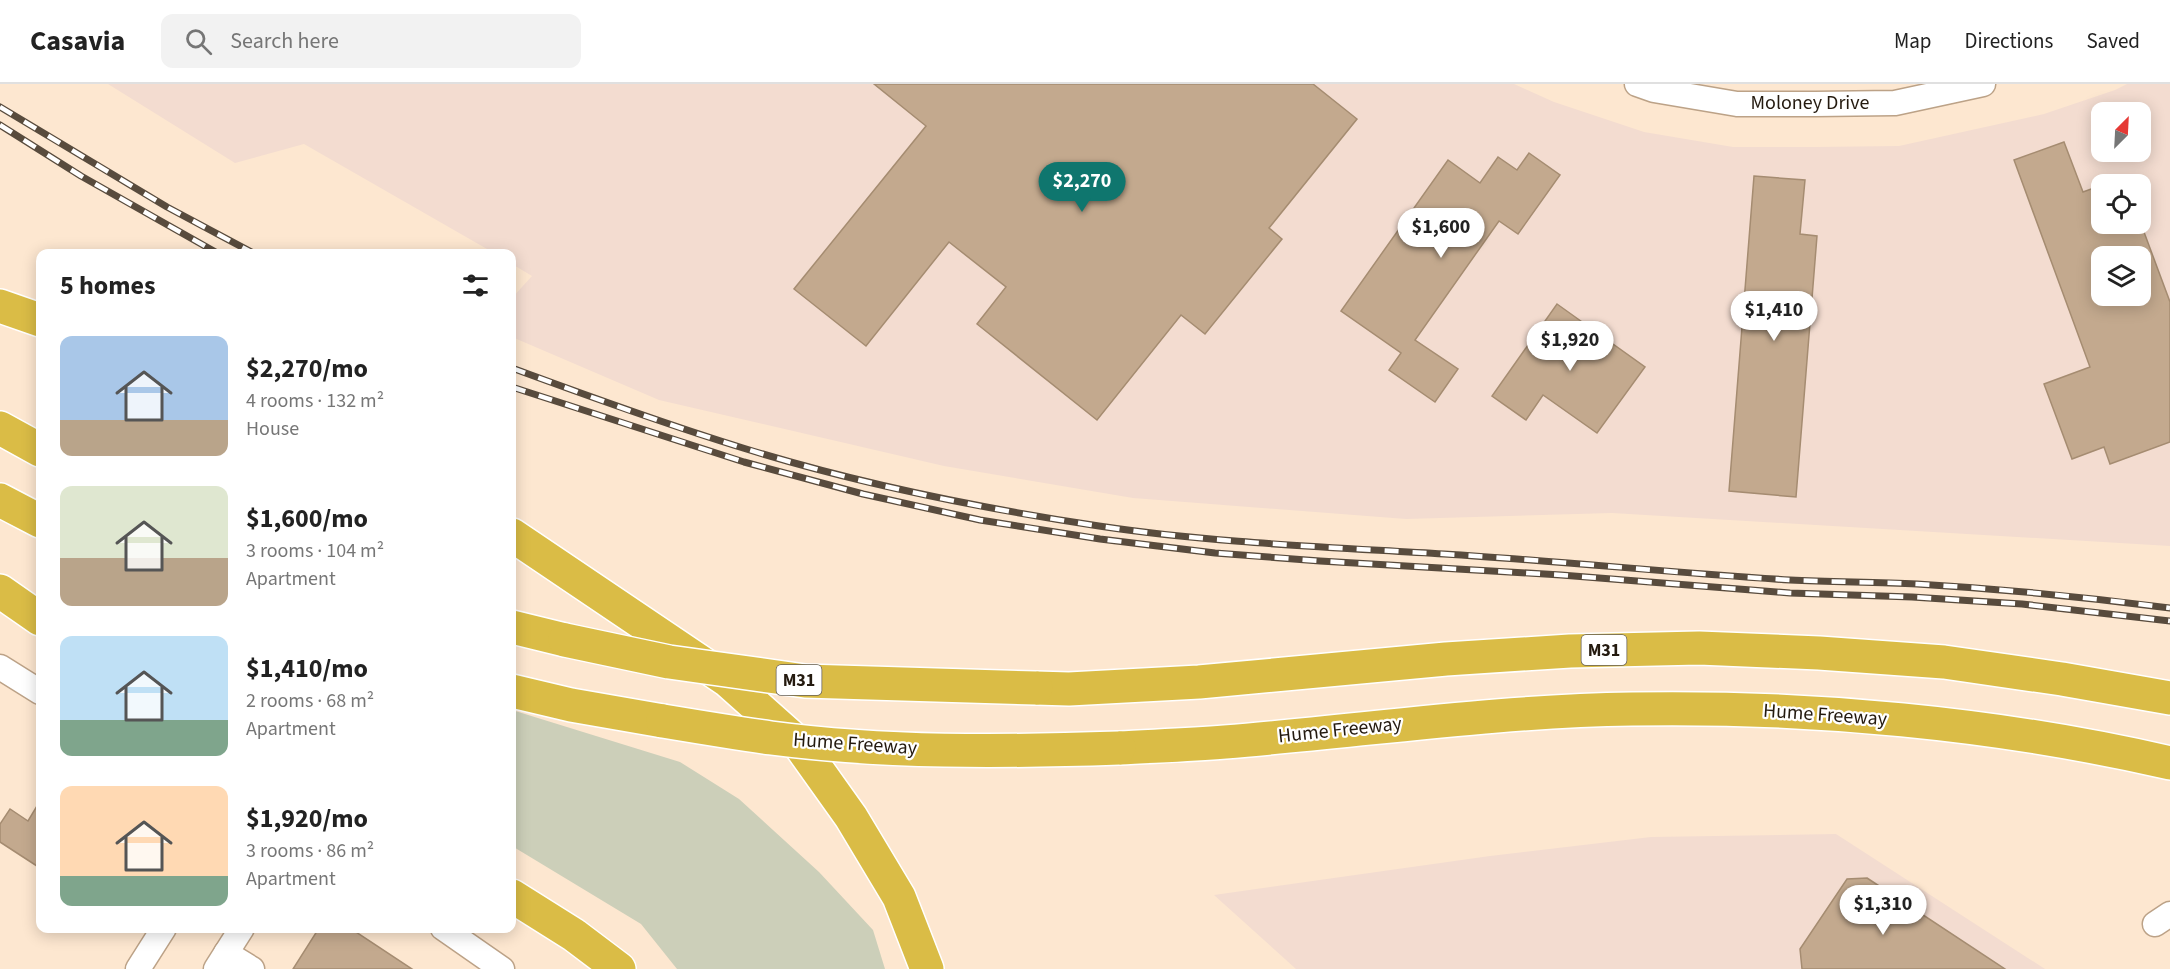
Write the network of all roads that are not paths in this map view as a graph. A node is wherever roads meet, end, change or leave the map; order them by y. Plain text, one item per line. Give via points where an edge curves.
1 (1637, 84) edge
2 (1983, 84) edge
3 (0, 306) edge
4 (36, 319) edge
5 (0, 428) edge
6 (36, 448) edge
7 (0, 500) edge
8 (36, 519) edge
9 (516, 538) edge
10 (0, 591) edge
11 (36, 616) edge
12 (516, 628) edge
13 (0, 667) edge
14 (36, 690) edge
15 (516, 692) edge
16 (2170, 698) edge
17 (2170, 763) edge
18 (516, 899) edge
19 (161, 933) edge
20 (239, 933) edge
21 (450, 933) edge
22 (221, 961) edge
23 (138, 969) edge
24 (252, 969) edge
25 (502, 969) edge
26 (620, 969) edge
27 (927, 969) edge

1 - 2 street, Moloney Drive via 1737,104 1815,104 1895,103
3 - 4 highway
5 - 6 highway
7 - 8 highway
9 - 27 highway via 727,680 799,744 851,817 899,897
10 - 11 highway
12 - 16 highway, M31, bridge via 669,662 805,681 1069,689 1199,682 1548,652 1700,648 1944,662
13 - 14 street
15 - 17 highway, Hume Freeway, bridge via 571,705 773,738 905,748 1119,748 1226,742 1496,716 1632,709 1759,710 1910,721 2027,736
18 - 26 highway
19 - 23 street
20 - 22 street
21 - 25 street
22 - 24 street

